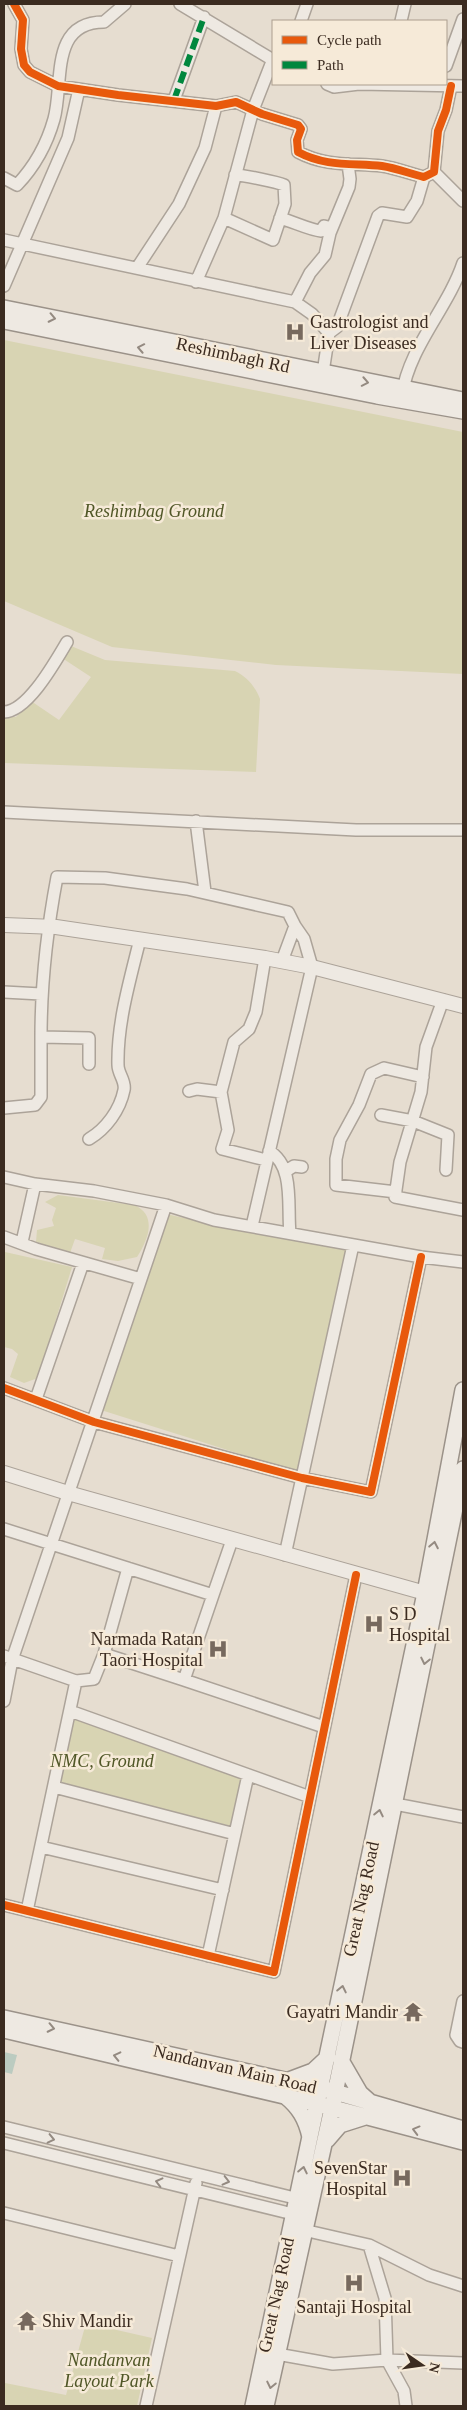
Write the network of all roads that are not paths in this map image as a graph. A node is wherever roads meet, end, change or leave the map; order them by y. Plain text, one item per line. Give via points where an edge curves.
1 (14, 4) edge
2 (125, 4) edge
3 (180, 4) edge
4 (307, 4) edge
5 (405, 4) edge
6 (204, 17) junction
7 (463, 19) edge
8 (301, 20) edge
9 (401, 20) edge
10 (272, 58) edge
11 (272, 61) edge
12 (447, 63) edge
13 (329, 85) edge
14 (351, 85) edge
15 (444, 85) edge
16 (58, 86) junction
17 (451, 86) junction
18 (463, 86) edge
19 (80, 89) junction
20 (174, 100) junction
21 (216, 106) junction
22 (252, 110) junction
23 (48, 134) junction
24 (68, 138) junction
25 (348, 164) junction
26 (235, 175) junction
27 (429, 175) junction
28 (4, 178) edge
29 (463, 201) edge
30 (224, 218) junction
31 (280, 218) junction
32 (332, 228) junction
33 (4, 240) edge
34 (22, 245) junction
35 (463, 263) edge
36 (137, 268) junction
37 (196, 282) junction
38 (4, 286) edge
39 (295, 302) junction
40 (4, 308) edge
41 (4, 321) edge
42 (329, 333) junction
43 (322, 379) junction
44 (402, 395) junction
45 (463, 400) edge
46 (463, 411) edge
47 (67, 642) dead end
48 (4, 712) edge
49 (4, 812) edge
50 (196, 821) junction
51 (463, 830) edge
52 (205, 892) junction
53 (4, 925) edge
54 (295, 926) junction
55 (50, 927) junction
56 (140, 939) junction
57 (265, 958) junction
58 (282, 961) junction
59 (312, 967) junction
60 (4, 992) edge
61 (41, 994) junction
62 (443, 1000) junction
63 (463, 1006) edge
64 (41, 1037) junction
65 (89, 1064) dead end
66 (423, 1076) junction
67 (189, 1091) dead end
68 (221, 1092) junction
69 (4, 1108) edge
70 (381, 1115) dead end
71 (413, 1121) junction
72 (89, 1139) dead end
73 (267, 1156) junction
74 (302, 1167) dead end
75 (446, 1170) dead end
76 (286, 1171) junction
77 (4, 1176) edge
78 (35, 1184) junction
79 (396, 1192) junction
80 (166, 1205) junction
81 (463, 1210) edge
82 (252, 1226) junction
83 (290, 1233) junction
84 (4, 1237) edge
85 (22, 1242) junction
86 (352, 1245) junction
87 (422, 1257) junction
88 (463, 1262) edge
89 (83, 1263) junction
90 (141, 1279) junction
91 (4, 1388) edge
92 (463, 1390) edge
93 (36, 1399) junction
94 (94, 1422) junction
95 (463, 1468) edge
96 (4, 1473) edge
97 (302, 1478) junction
98 (68, 1494) junction
99 (4, 1529) edge
100 (232, 1540) junction
101 (51, 1545) junction
102 (285, 1555) junction
103 (128, 1568) junction
104 (356, 1575) junction
105 (431, 1594) junction
106 (213, 1595) junction
107 (104, 1654) junction
108 (8, 1658) edge
109 (184, 1680) junction
110 (76, 1681) junction
111 (4, 1701) edge
112 (70, 1711) junction
113 (324, 1727) junction
114 (248, 1775) junction
115 (54, 1787) junction
116 (310, 1797) junction
117 (395, 1804) junction
118 (463, 1817) edge
119 (236, 1834) junction
120 (41, 1846) junction
121 (223, 1890) junction
122 (4, 1905) edge
123 (26, 1911) junction
124 (208, 1956) junction
125 (463, 2007) edge
126 (4, 2018) edge
127 (4, 2030) edge
128 (463, 2042) edge
129 (335, 2060) junction
130 (288, 2080) junction
131 (328, 2090) junction
132 (285, 2096) junction
133 (325, 2106) junction
134 (368, 2109) junction
135 (4, 2127) edge
136 (463, 2129) edge
137 (318, 2140) junction
138 (463, 2142) edge
139 (4, 2143) edge
140 (198, 2174) junction
141 (195, 2190) junction
142 (304, 2200) junction
143 (4, 2213) edge
144 (299, 2222) junction
145 (369, 2245) junction
146 (179, 2256) junction
147 (463, 2286) edge
148 (277, 2354) junction
149 (387, 2360) junction
150 (463, 2363) edge
151 (146, 2406) edge
152 (253, 2406) edge
153 (266, 2406) edge
154 (406, 2406) edge

1 - 16 street via 23,20 21,49 24,65 30,72
2 - 16 street via 104,22 90,22 75,30 65,44
3 - 6 street
4 - 8 street
5 - 9 street
6 - 10 street
6 - 20 street
7 - 12 street
11 - 22 street
13 - 14 street
15 - 17 street
16 - 19 street
16 - 23 street
17 - 18 street
17 - 27 street
19 - 20 street
19 - 24 street
20 - 21 street
21 - 22 street via 236,102
21 - 36 street via 205,148 179,204
22 - 25 street via 298,125 301,129 298,152 327,164 337,161
22 - 26 street
23 - 24 street
23 - 28 street via 34,167 17,185
24 - 34 street
25 - 27 street via 384,166
25 - 32 street via 349,187
26 - 30 street
26 - 31 street via 284,185 285,204
27 - 29 street
27 - 42 street via 407,217 382,213 378,216 337,327
30 - 31 street via 273,240
30 - 37 street
31 - 32 street via 312,231 322,231 324,226
32 - 39 street via 325,255 310,273
33 - 34 street
34 - 36 street
34 - 38 street
35 - 44 street via 450,294 417,353
36 - 37 street
37 - 39 street
39 - 42 street via 312,314
40 -> 43 main road, Reshimbagh Rd
43 -> 41 main road
42 - 43 street
43 - 44 main road, Reshimbagh Rd
44 - 45 main road, Reshimbagh Rd
44 - 46 main road
47 - 48 street via 29,698 17,708
49 - 50 street
50 - 51 street via 356,830
50 - 52 street
52 - 54 street via 288,912
52 - 55 street via 105,878 57,877
53 - 55 street
54 - 58 street
54 - 59 street via 304,939
55 - 56 street
55 - 61 street
56 - 57 street
56 - 72 street via 117,1066 124,1088 114,1115
57 - 58 street
57 - 68 street via 256,1012 249,1029 234,1042
58 - 59 street
59 - 62 street
59 - 73 street
60 - 61 street
61 - 64 street
62 - 63 street
62 - 66 street via 426,1047
64 - 65 street via 89,1038
64 - 69 street via 41,1097 35,1105
66 - 71 street
66 - 79 street via 384,1068 371,1074 340,1140 336,1185
67 - 68 street
68 - 73 street via 228,1130 222,1149
70 - 71 street
71 - 75 street via 448,1135
71 - 79 street via 400,1162
73 - 76 street via 277,1156
73 - 82 street
74 - 76 street via 294,1166
76 - 83 street
77 - 78 street
78 - 80 street
78 - 85 street
79 - 81 street via 395,1197
80 - 82 street via 214,1220
80 - 90 street
82 - 83 street
83 - 86 street
84 - 85 street
85 - 89 street
86 - 87 street
86 - 97 street
87 - 88 street
87 - 97 street via 371,1492
89 - 90 street
89 - 93 street
90 - 94 street
91 - 93 street
105 -> 92 main road, Great Nag Road
93 - 94 street
94 - 97 street
94 - 98 street
95 - 105 main road, Great Nag Road
96 - 98 street
97 - 102 street
98 - 100 street
98 - 101 street
99 - 101 street
100 - 102 street
100 - 106 street
101 - 103 street
101 - 108 street
102 - 104 street
103 - 106 street
103 - 107 street
104 - 105 street
104 - 113 street
105 -> 117 main road, Great Nag Road
129 -> 105 main road, Great Nag Road
106 - 109 street
107 - 109 street
107 - 110 street via 94,1679
108 - 110 street
108 - 111 street
109 - 113 street
110 - 112 street
112 - 114 street
112 - 115 street
113 - 116 street
114 - 116 street
114 - 119 street
115 - 119 street
115 - 120 street
116 - 124 street via 274,1972
117 - 118 street
117 - 129 main road, Great Nag Road
119 - 121 street
120 - 121 street
120 - 123 street
121 - 124 street
122 - 123 street
123 - 124 street
125 - 128 street via 456,2034
126 -> 130 main road, Nandanvan Main Road
132 -> 127 main road
129 - 130 main road
129 - 131 main road, Great Nag Road
129 - 134 main road
130 - 131 main road, Nandanvan Main Road
131 - 133 main road, Great Nag Road
131 - 134 main road, Nandanvan Main Road
132 - 133 main road
132 - 137 main road via 296,2105
133 - 134 main road
133 - 137 main road, Great Nag Road
134 - 136 main road, Nandanvan Main Road
134 - 137 main road
138 -> 134 main road
135 -> 140 street
137 - 142 main road, Great Nag Road
141 -> 139 street
140 - 141 street
140 -> 142 street
141 - 144 street
141 - 146 street
142 - 144 main road, Great Nag Road
143 - 146 street
144 - 145 street
144 - 148 main road, Great Nag Road
144 - 152 main road, Great Nag Road
145 - 147 street via 429,2275
145 - 149 street via 385,2298
146 - 151 street
148 - 149 street via 333,2364
148 -> 153 main road, Great Nag Road
149 - 150 street
149 - 154 street via 404,2391

